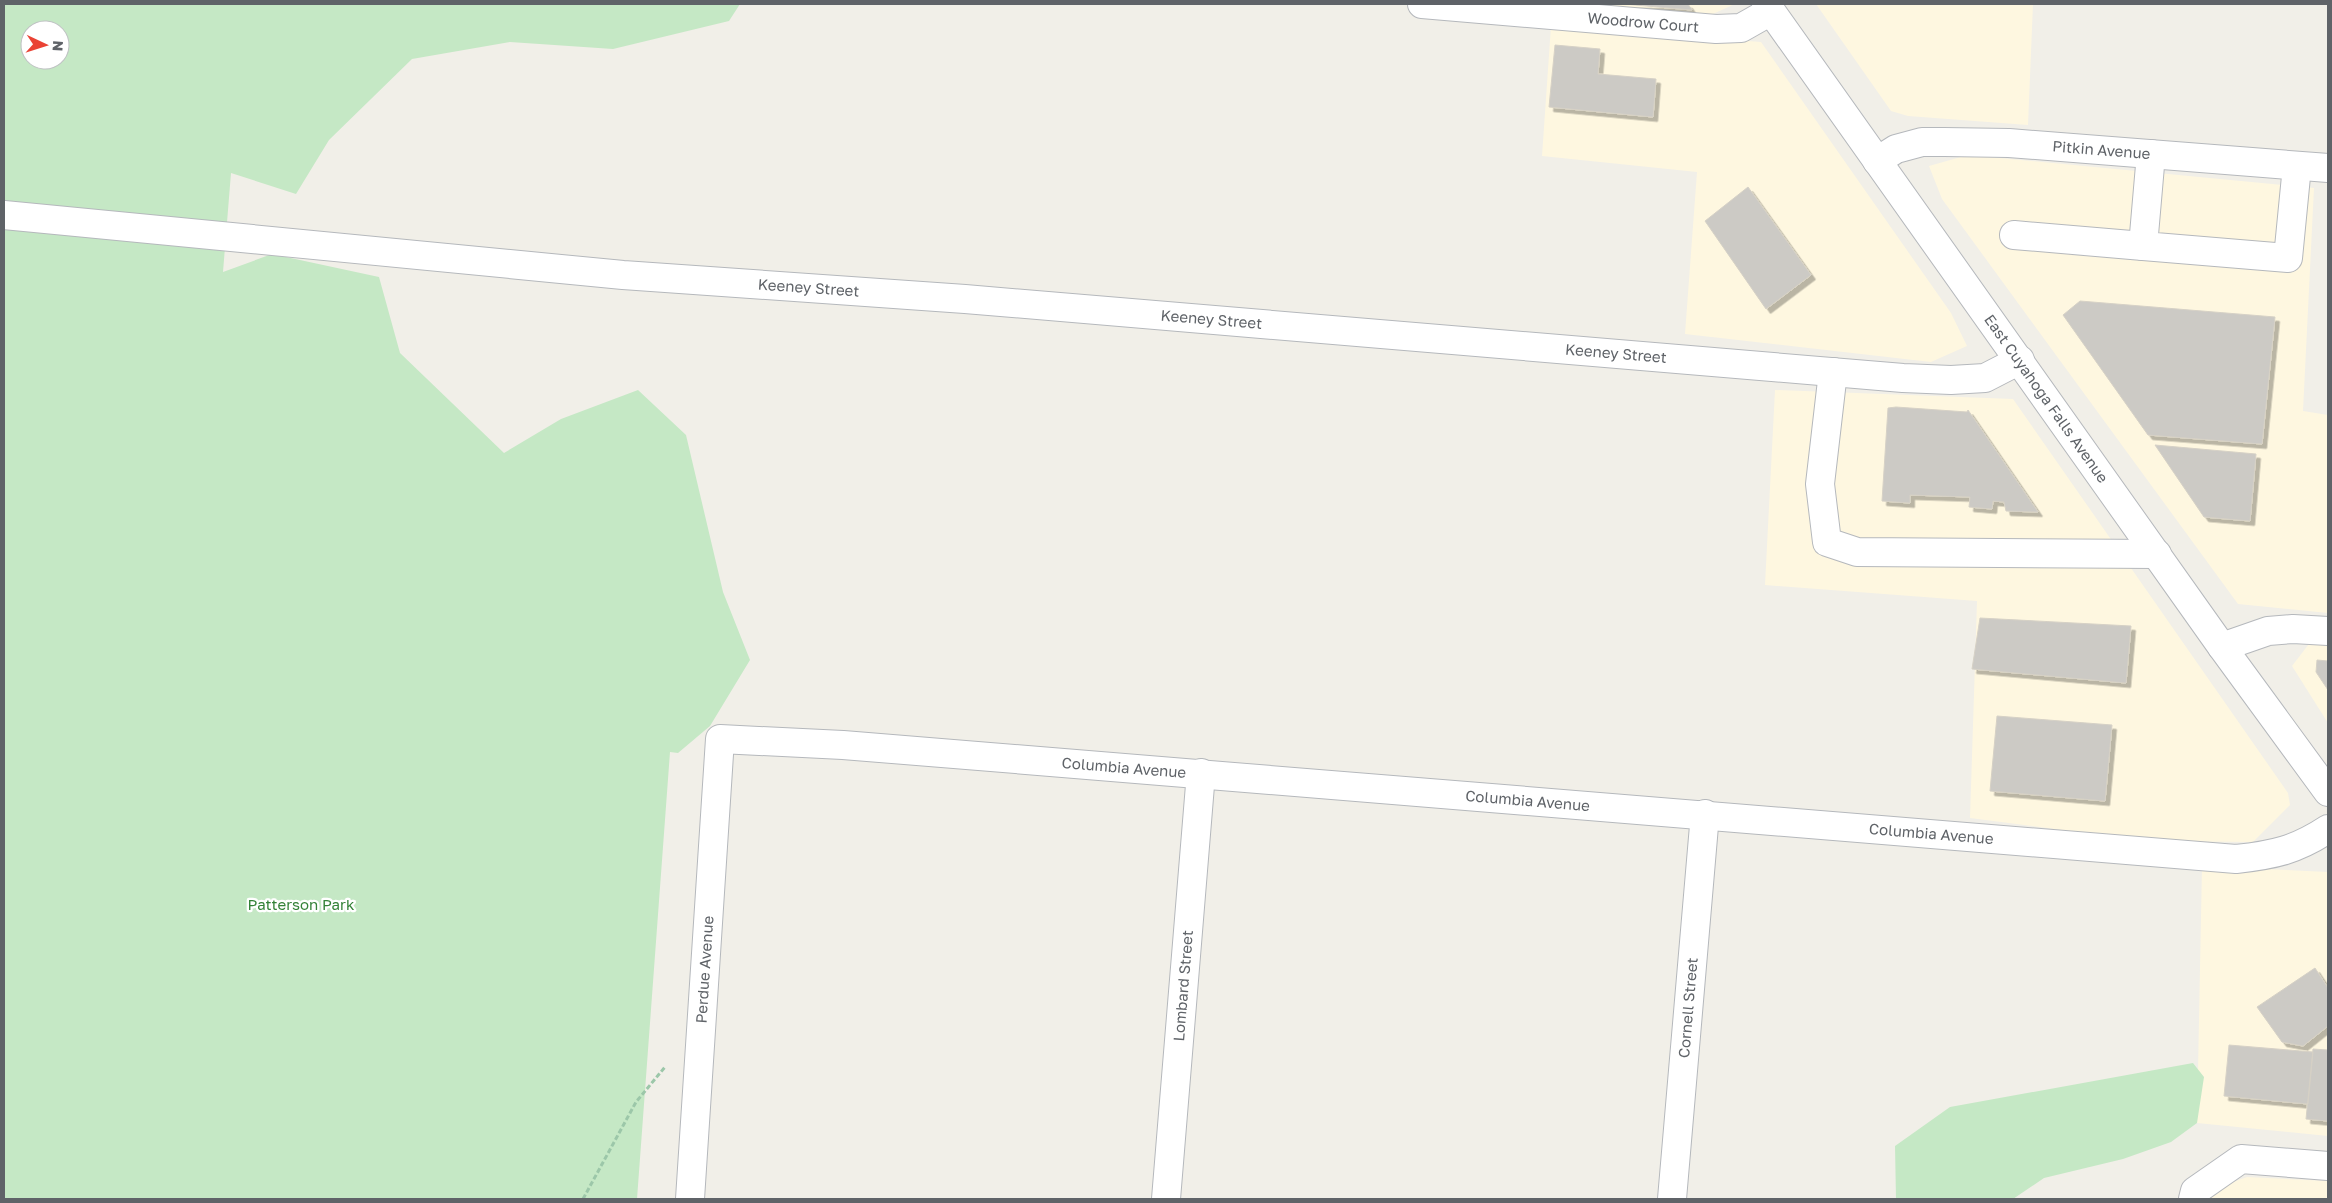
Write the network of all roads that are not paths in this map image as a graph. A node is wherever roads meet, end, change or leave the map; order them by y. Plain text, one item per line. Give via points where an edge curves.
1 (1422, 4) edge
2 (1768, 7) edge
3 (2151, 154) junction
4 (1877, 161) junction
5 (2297, 166) junction
6 (2328, 168) edge
7 (4, 215) edge
8 (2014, 235) dead end
9 (2143, 246) junction
10 (2020, 360) junction
11 (1833, 372) junction
12 (2157, 554) junction
13 (2328, 631) edge
14 (2222, 647) junction
15 (720, 739) joint
16 (1201, 773) junction
17 (2328, 792) edge
18 (1705, 814) junction
19 (2328, 829) edge
20 (2328, 1166) edge
21 (690, 1199) edge
22 (1166, 1199) edge
23 (1672, 1199) edge
24 (2194, 1199) edge

1 - 2 street, Woodrow Court via 1716,29 1741,28
2 - 4 street, East Cuyahoga Falls Avenue
3 - 4 street, Pitkin Avenue via 2009,143 1922,142 1896,149
3 - 5 street, Pitkin Avenue
3 - 9 street
4 - 10 street, East Cuyahoga Falls Avenue
5 - 6 street, Pitkin Avenue
5 - 9 street via 2288,258
7 - 11 street, Keeney Street via 623,275 964,299
8 - 9 street
10 - 11 street, Keeney Street via 1985,378 1976,379 1903,378
10 - 12 street, East Cuyahoga Falls Avenue
11 - 12 street via 1820,484 1827,542 1857,552
12 - 14 street, East Cuyahoga Falls Avenue
13 - 14 street via 2268,631
14 - 17 street, East Cuyahoga Falls Avenue
15 - 16 street, Columbia Avenue via 843,744
15 - 21 street, Perdue Avenue
16 - 18 street, Columbia Avenue
16 - 22 street, Lombard Street
18 - 19 street, Columbia Avenue via 2236,859 2287,851
18 - 23 street, Cornell Street
20 - 24 street via 2240,1159 2195,1191

